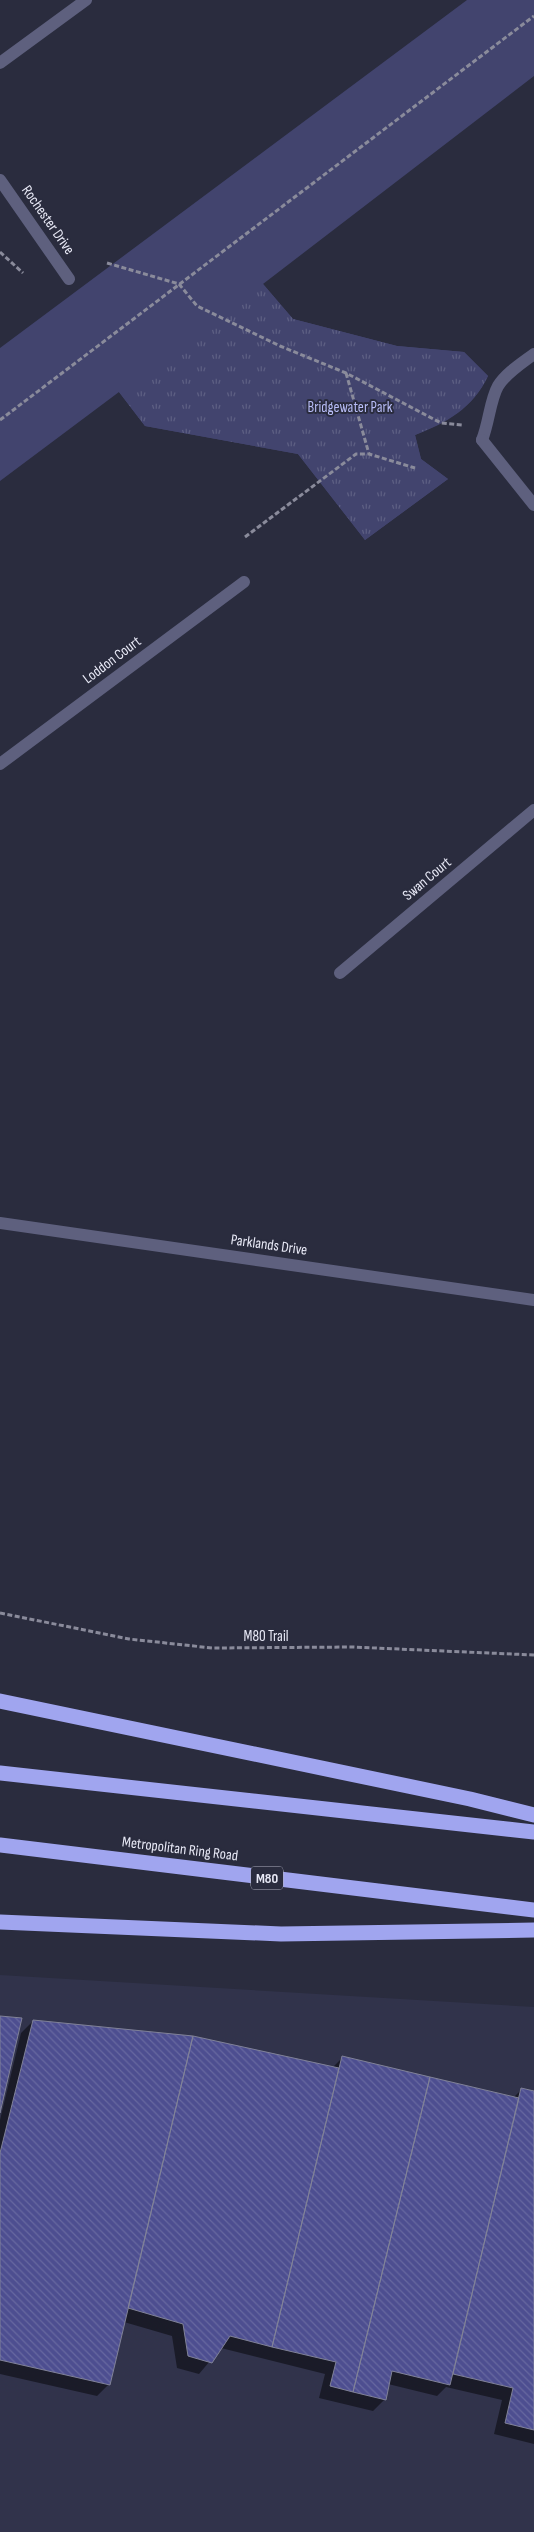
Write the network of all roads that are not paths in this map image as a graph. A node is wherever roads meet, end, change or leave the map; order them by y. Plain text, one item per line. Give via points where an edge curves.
1 (86, 0) edge
2 (0, 63) edge
3 (0, 180) edge
4 (70, 279) dead end
5 (534, 354) edge
6 (534, 505) edge
7 (244, 582) dead end
8 (0, 764) edge
9 (534, 810) edge
10 (340, 973) dead end
11 (0, 1223) edge
12 (534, 1300) edge
13 (0, 1701) edge
14 (0, 1774) edge
15 (534, 1815) edge
16 (534, 1832) edge
17 (0, 1845) edge
18 (534, 1910) edge
19 (0, 1922) edge
20 (534, 1930) edge

1 - 2 street
3 - 4 street, Rochester Drive
5 - 6 street via 497,387 482,440
7 - 8 street, Loddon Court
9 - 10 street, Swan Court
11 - 12 street, Parklands Drive
13 - 15 highway
14 - 16 highway
17 - 18 highway, Metropolitan Ring Road / M80
19 - 20 highway via 281,1934

